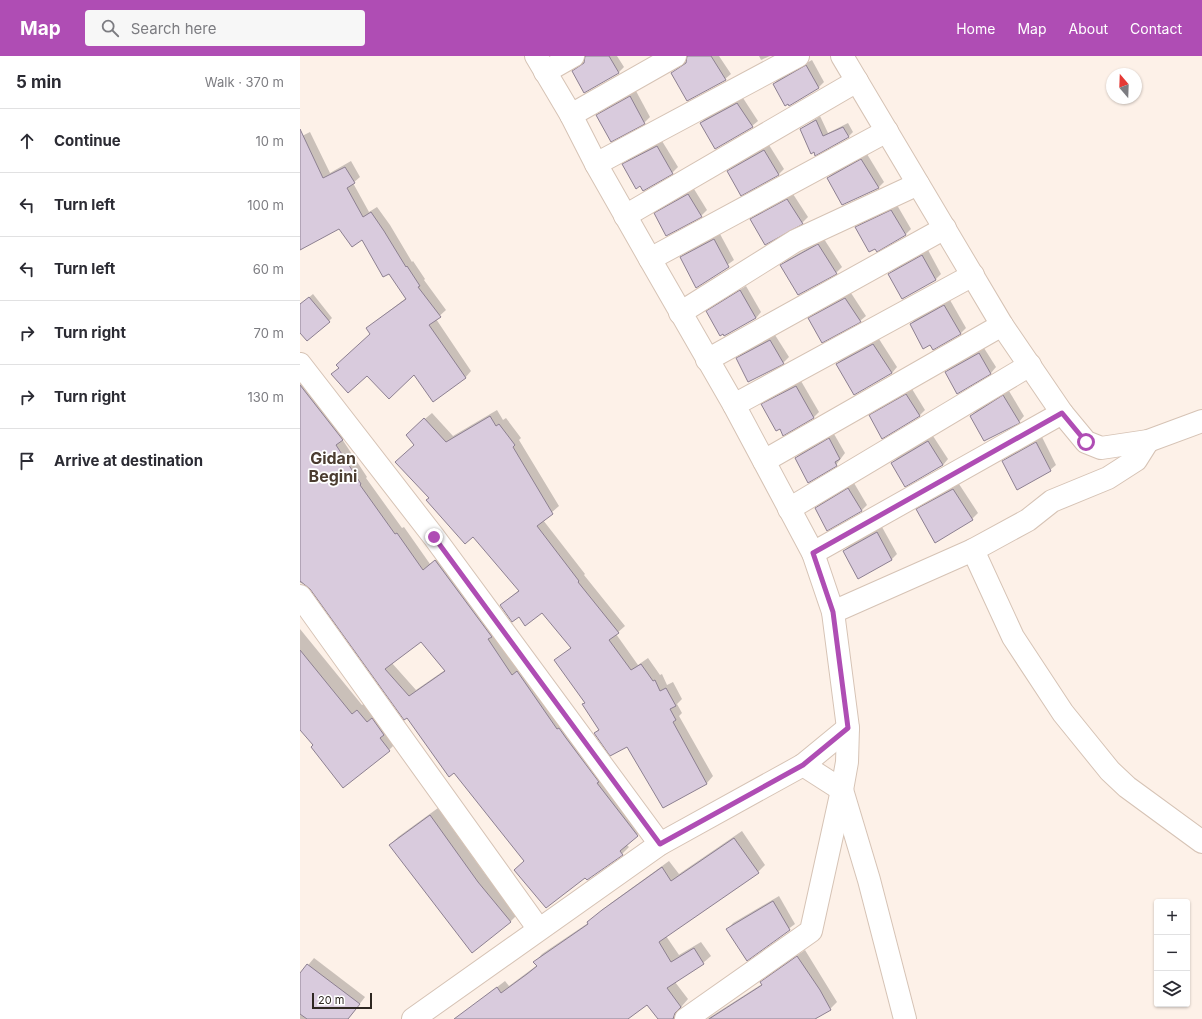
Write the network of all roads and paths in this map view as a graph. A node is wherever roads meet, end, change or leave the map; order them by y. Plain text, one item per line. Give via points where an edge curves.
1 (573, 56) edge
2 (675, 56) edge
3 (798, 56) edge
4 (842, 56) edge
5 (541, 64) edge
6 (857, 80) junction
7 (571, 115) junction
8 (887, 131) junction
9 (596, 164) junction
10 (918, 184) junction
11 (626, 216) junction
12 (945, 228) junction
13 (650, 260) junction
14 (973, 275) junction
15 (680, 313) junction
16 (1002, 325) junction
17 (707, 360) junction
18 (300, 364) edge
19 (1030, 366) junction
20 (734, 405) junction
21 (1062, 413) junction
22 (1202, 421) edge
23 (1148, 441) junction
24 (764, 461) junction
25 (790, 509) junction
26 (973, 550) junction
27 (813, 553) junction
28 (300, 596) edge
29 (833, 612) junction
30 (848, 728) junction
31 (803, 765) junction
32 (842, 790) junction
33 (1202, 842) edge
34 (660, 844) junction
35 (538, 928) junction
36 (413, 1019) edge
37 (686, 1019) edge
38 (905, 1019) edge

1 - 5 street
2 - 7 street
3 - 9 street
4 - 6 street
5 - 7 street
6 - 8 street
6 - 11 street
7 - 9 street
8 - 10 street
8 - 13 street
9 - 11 street
10 - 12 street
10 - 15 street via 795,241
11 - 13 street
12 - 14 street
12 - 17 street
13 - 15 street
14 - 16 street
14 - 20 street
15 - 17 street
16 - 19 street
16 - 24 street
17 - 20 street
18 - 34 street via 434,537
19 - 21 street
19 - 25 street
20 - 24 street
21 - 23 street via 1086,442 1101,448
21 - 27 street
22 - 23 street
23 - 26 street via 1136,460 1108,478 1052,501 1028,520
24 - 25 street
25 - 27 street
26 - 29 street
26 - 33 street via 1013,637 1064,713 1110,771 1127,787
27 - 29 street
28 - 35 street
29 - 30 street
30 - 31 street
30 - 32 street via 847,762
31 - 32 street
31 - 34 street
32 - 37 street via 811,931
32 - 38 street via 869,880
34 - 35 street
35 - 36 street

